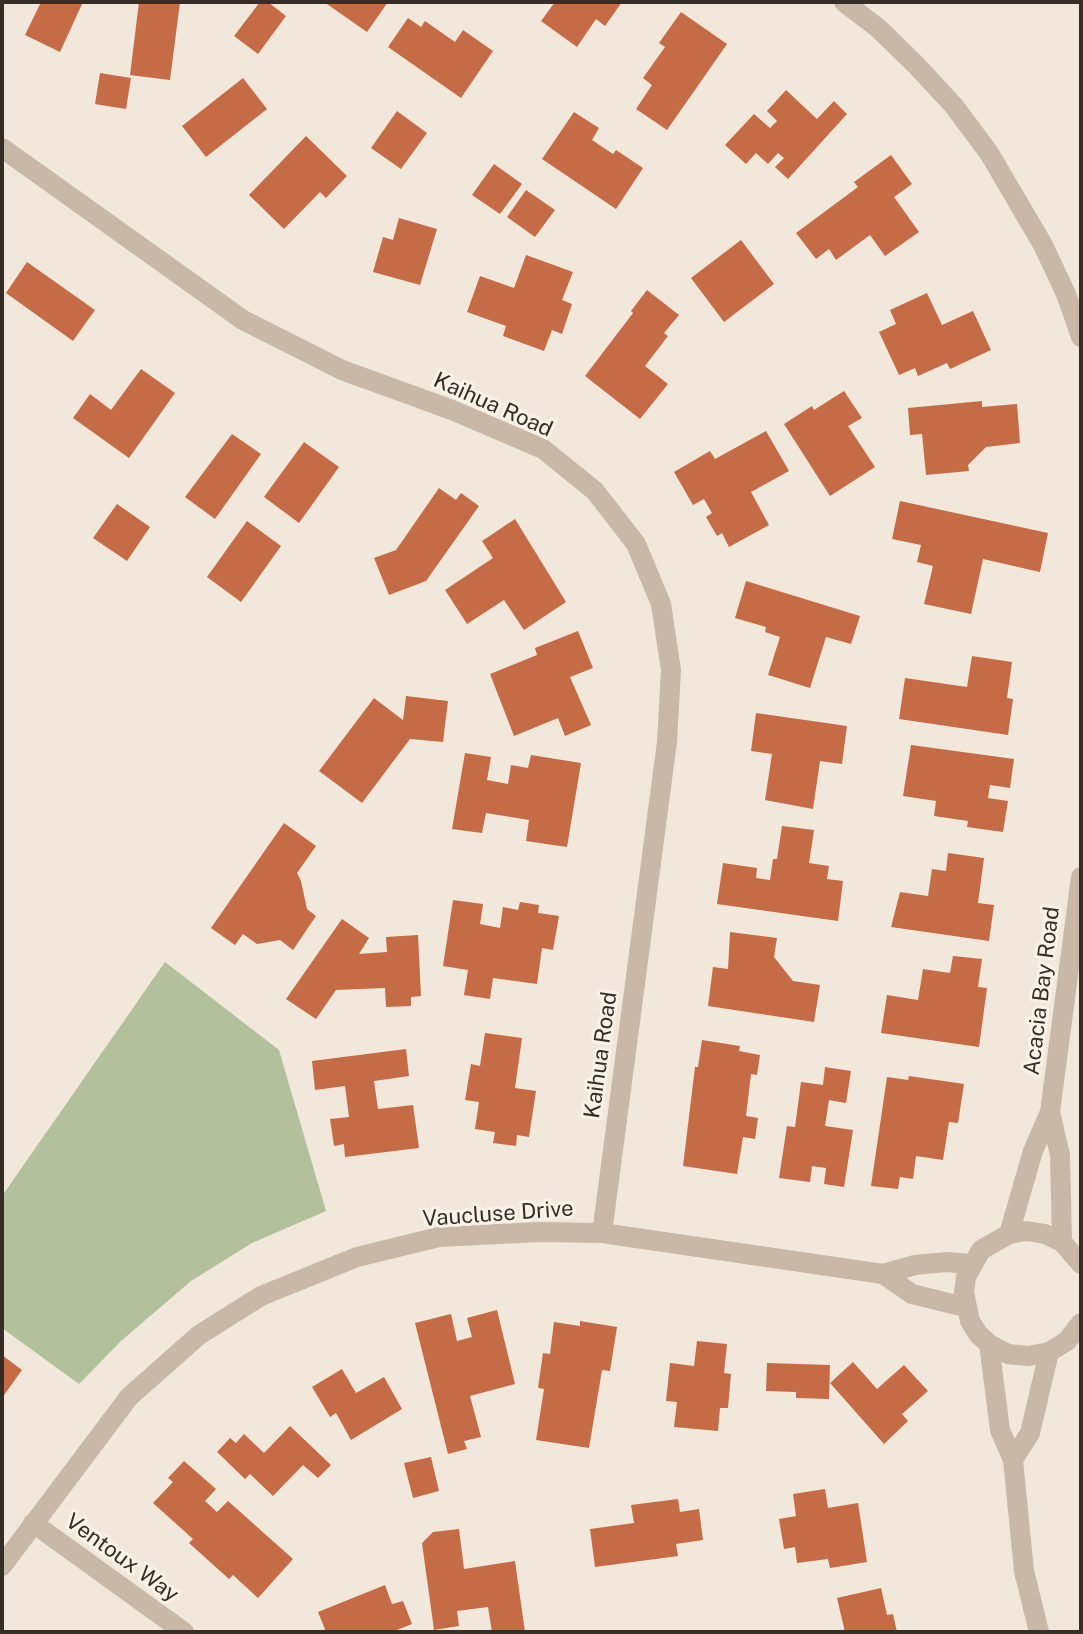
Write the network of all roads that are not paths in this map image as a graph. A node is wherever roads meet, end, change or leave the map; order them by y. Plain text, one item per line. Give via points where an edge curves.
1 (844, 2) edge
2 (2, 148) edge
3 (1081, 337) edge
4 (1081, 877) edge
5 (1050, 1112) junction
6 (602, 1233) junction
7 (1009, 1234) junction
8 (1062, 1242) junction
9 (972, 1264) junction
10 (1081, 1264) edge
11 (883, 1274) junction
12 (965, 1307) junction
13 (1081, 1324) edge
14 (989, 1344) junction
15 (1049, 1352) junction
16 (1013, 1460) junction
17 (33, 1523) junction
18 (2, 1566) edge
19 (184, 1632) edge
20 (1039, 1632) edge

1 - 3 street via 916,65 989,153 1043,245
2 - 6 street, Kaihua Road via 243,320 342,370 543,449 595,491 636,544 661,604 671,670 667,742
4 - 5 street, Acacia Bay Road
5 - 7 street, Acacia Bay Road
5 - 8 street, Acacia Bay Road via 1060,1155
6 - 11 street, Vaucluse Drive
6 - 17 street, Vaucluse Drive via 439,1237 357,1257 261,1296 199,1335 129,1397
7 - 8 street via 1027,1231
7 - 9 street via 981,1250
8 - 10 street
9 - 11 street, Vaucluse Drive via 915,1265
9 - 12 street
11 - 12 street, Vaucluse Drive via 912,1294
12 - 14 street
13 - 15 street
14 - 15 street via 1008,1354
14 - 16 street via 1000,1430
15 - 16 street via 1030,1433
16 - 20 street via 1024,1571
17 - 18 street, Vaucluse Drive
17 - 19 street, Ventoux Way

